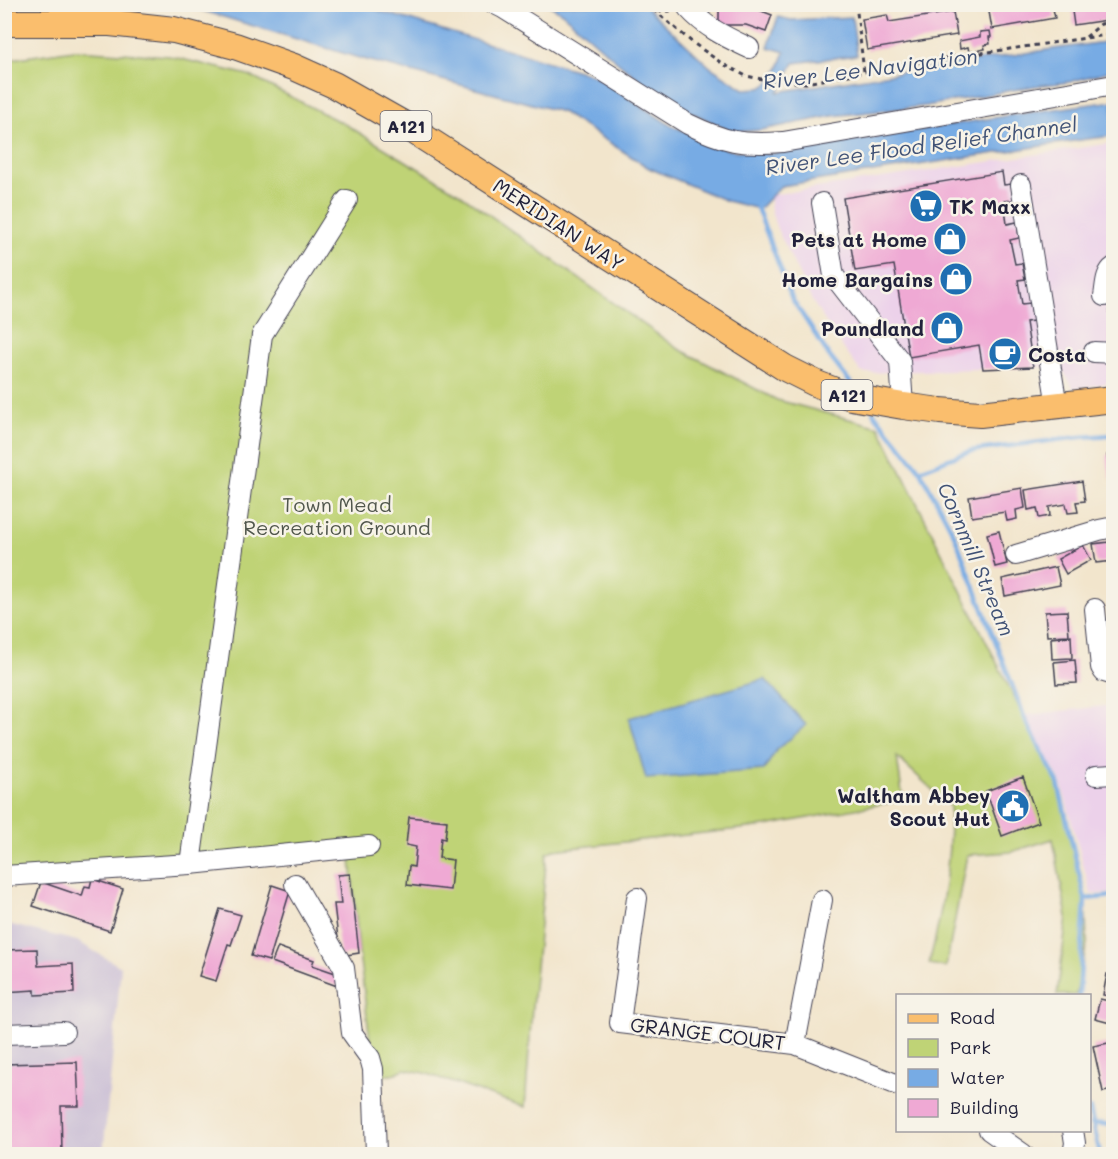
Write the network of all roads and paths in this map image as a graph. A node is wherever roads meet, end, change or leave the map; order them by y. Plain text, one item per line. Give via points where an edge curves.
1 (495, 4) edge
2 (647, 4) edge
3 (703, 4) edge
4 (856, 4) edge
5 (1113, 22) edge
6 (4, 23) edge
7 (1113, 34) edge
8 (1085, 38) junction
9 (749, 48) dead end
10 (864, 72) junction
11 (1113, 85) edge
12 (1021, 185) dead end
13 (347, 200) dead end
14 (822, 203) dead end
15 (1113, 267) edge
16 (1104, 296) dead end
17 (1113, 399) edge
18 (903, 406) junction
19 (1057, 406) junction
20 (1113, 527) edge
21 (1016, 555) dead end
22 (1095, 609) dead end
23 (1113, 675) edge
24 (369, 846) dead end
25 (190, 864) junction
26 (4, 876) edge
27 (295, 884) dead end
28 (637, 898) dead end
29 (822, 900) dead end
30 (64, 1032) dead end
31 (4, 1034) edge
32 (795, 1044) junction
33 (896, 1085) edge
34 (990, 1132) edge
35 (1073, 1132) edge
36 (376, 1155) edge
37 (1023, 1155) edge
38 (1073, 1155) edge

1 - 11 street via 688,124 731,141 783,142
2 - 10 path via 693,43 746,76 806,83
3 - 9 street via 688,8 718,33
4 - 10 path
5 - 8 path via 1101,24
6 - 18 main road, MERIDIAN WAY / A121 via 110,23 174,30 294,67 403,124 798,375 851,397
7 - 8 path
8 - 10 path
12 - 19 street
13 - 25 street via 262,335
14 - 18 street via 834,276 900,361
15 - 16 street via 1107,276
17 - 19 main road, MERIDIAN WAY / A121
18 - 19 main road, MERIDIAN WAY / A121 via 980,414
20 - 21 street
22 - 23 street via 1101,667
24 - 25 street
25 - 26 street
27 - 36 street via 344,968 352,1034 370,1058 373,1070
28 - 32 street, GRANGE COURT via 620,1023
29 - 32 street
30 - 31 street
32 - 33 street, GRANGE COURT
34 - 37 street
35 - 38 street

